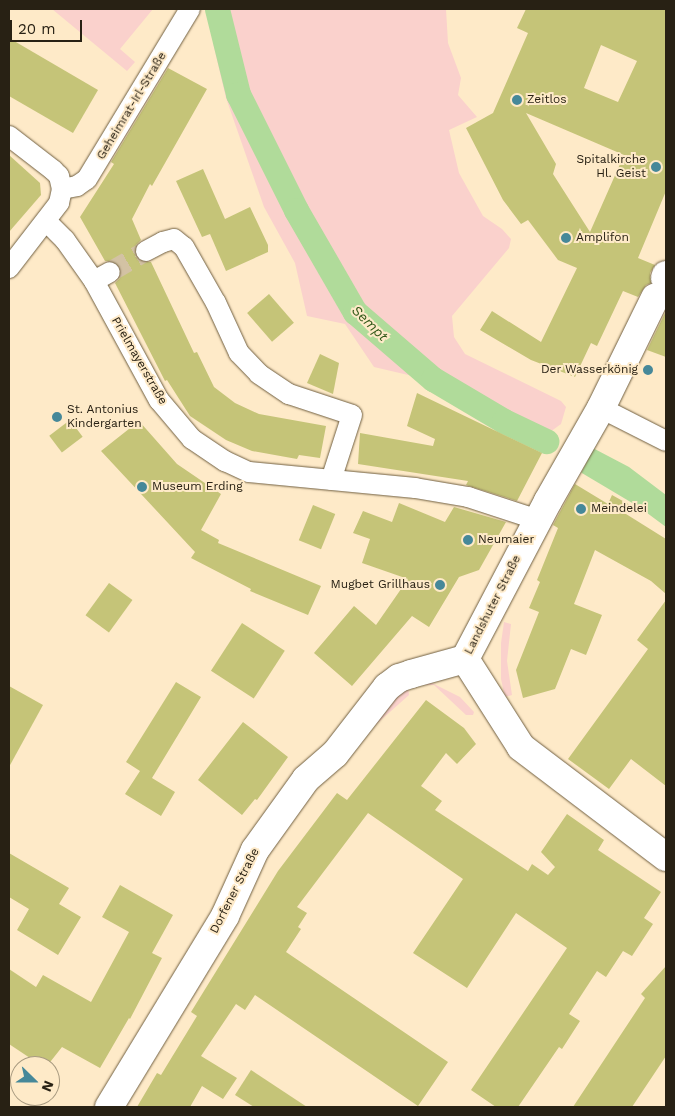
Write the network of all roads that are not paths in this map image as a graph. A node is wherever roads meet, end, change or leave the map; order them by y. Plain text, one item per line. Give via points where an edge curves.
1 (190, 9) edge
2 (9, 136) edge
3 (62, 189) junction
4 (46, 221) junction
5 (146, 251) tunnel mouth
6 (9, 268) edge
7 (662, 284) edge
8 (594, 419) junction
9 (666, 441) edge
10 (331, 480) junction
11 (538, 520) junction
12 (465, 659) junction
13 (666, 857) edge
14 (109, 1107) edge

1 - 3 street, Geheimrat-Irl-Straße via 87,179 77,186
2 - 3 street via 59,176
3 - 4 street via 58,203
4 - 6 street
4 - 10 street, Prielmayerstraße via 102,276 159,400 192,439 225,461 250,472
5 - 10 street via 174,239 184,247 216,303 238,353 259,374 289,394 352,415
7 - 8 street, Landshuter Straße
8 - 9 street
8 - 11 street, Landshuter Straße
10 - 11 street, Prielmayerstraße via 468,497
11 - 12 street, Landshuter Straße
12 - 13 street, Landshuter Straße via 521,747
12 - 14 street, Dorfener Straße via 410,674 388,686 335,754 306,779 255,850 224,916

